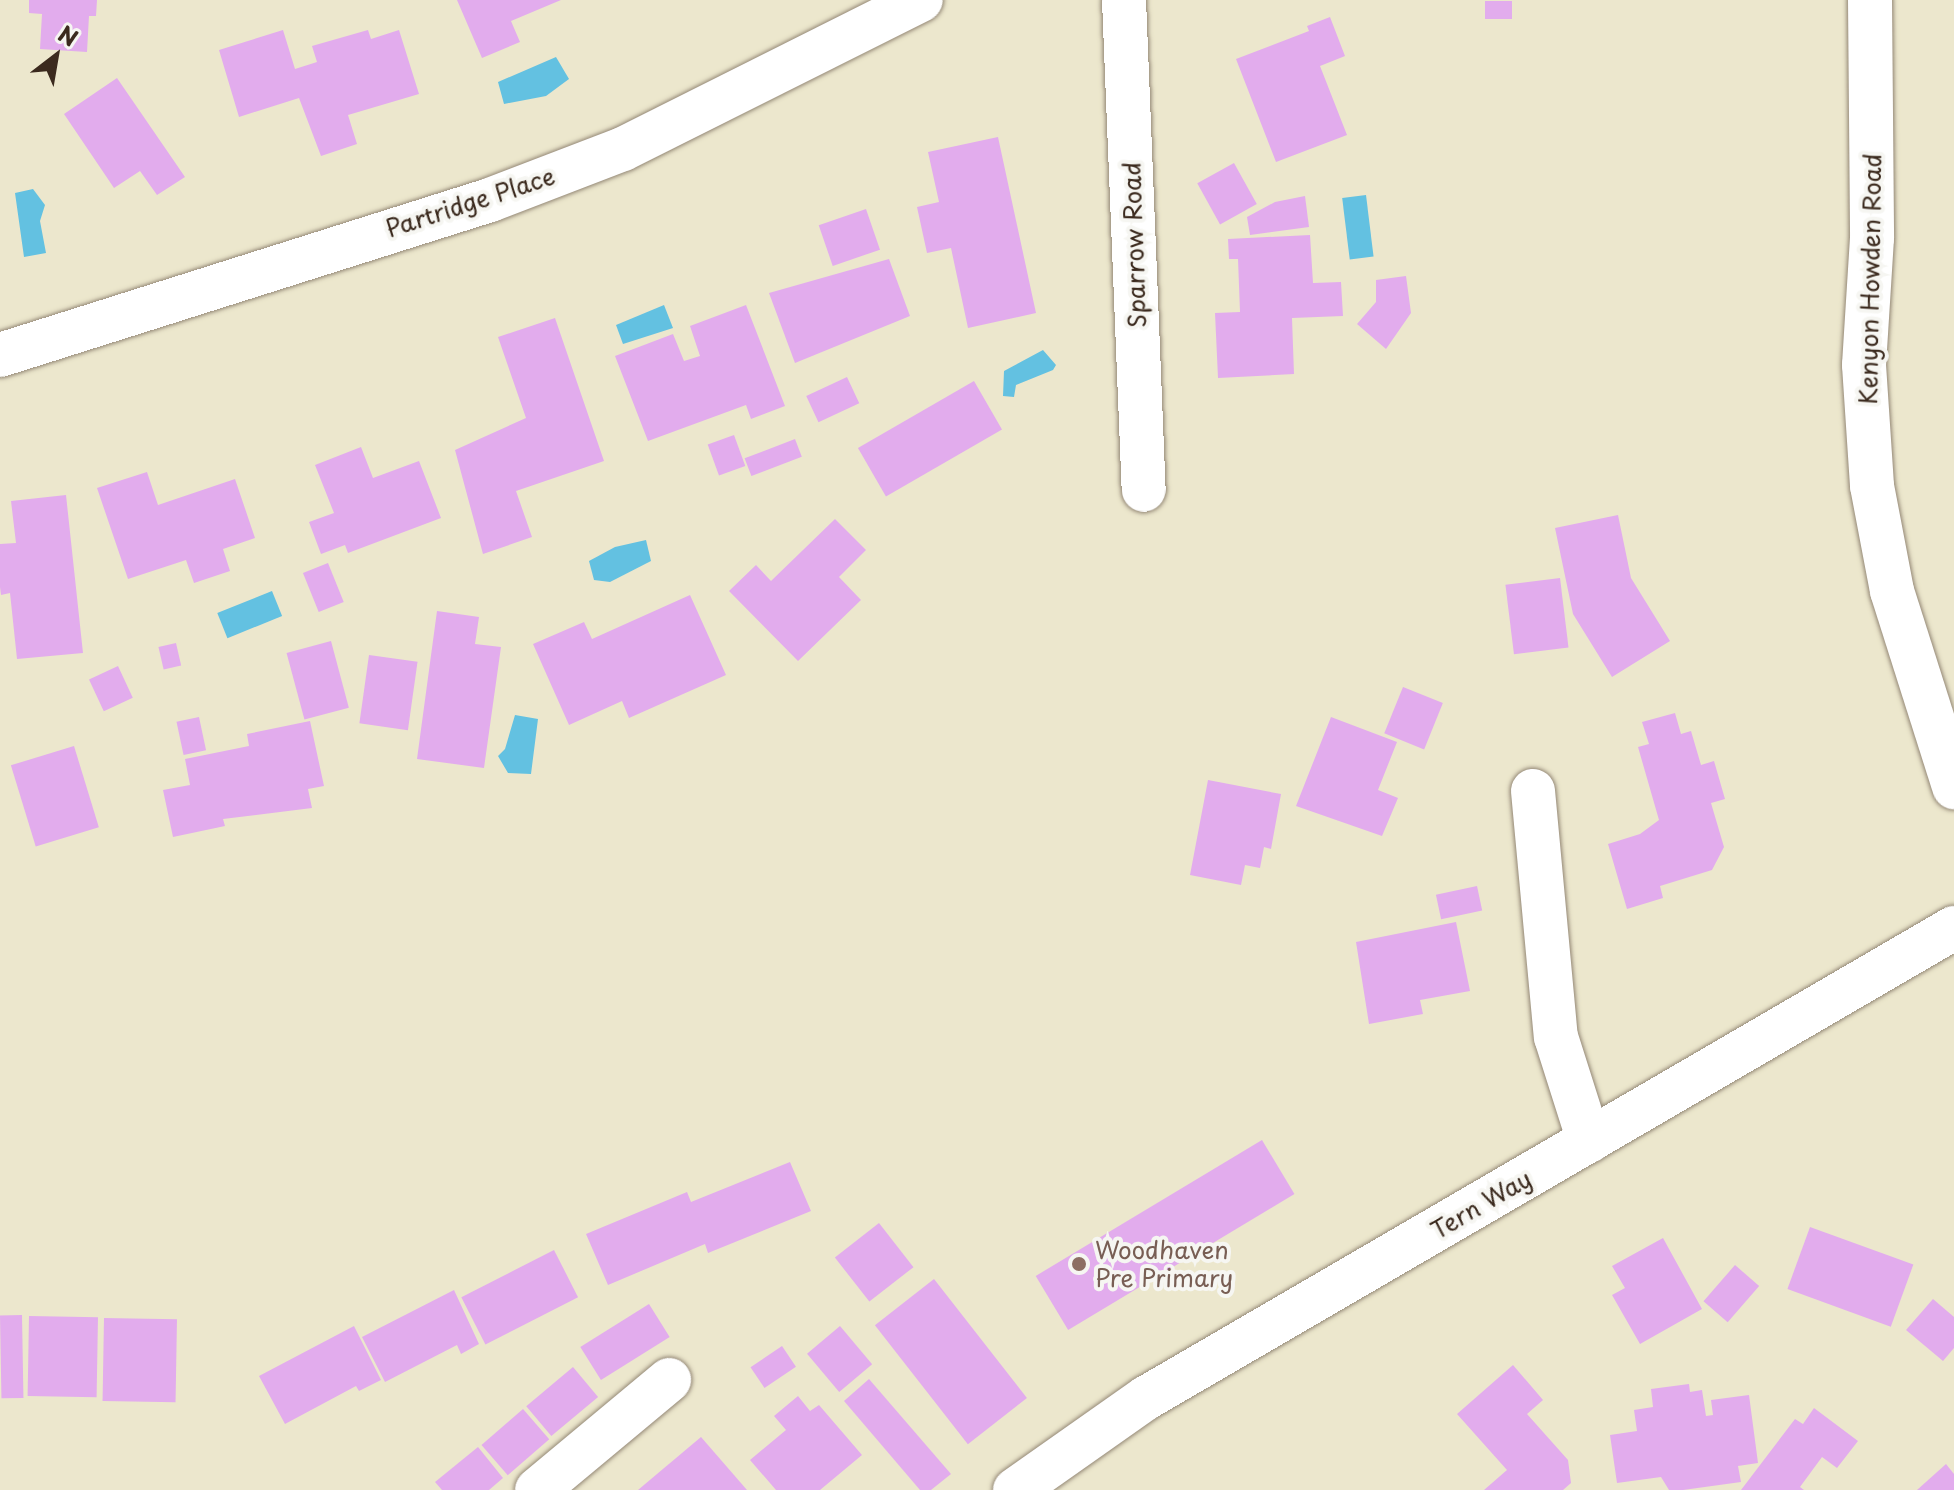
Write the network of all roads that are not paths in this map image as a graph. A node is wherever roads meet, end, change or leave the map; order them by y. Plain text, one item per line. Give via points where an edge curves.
1 (921, 0) edge
2 (1124, 0) edge
3 (1870, 0) edge
4 (0, 355) edge
5 (1144, 490) dead end
6 (1954, 787) edge
7 (1533, 791) dead end
8 (1954, 928) edge
9 (1589, 1141) junction
10 (669, 1380) dead end
11 (537, 1490) edge
12 (1015, 1490) edge

1 - 4 street, Partridge Place via 623,149 490,200
2 - 5 street, Sparrow Road
3 - 6 street, Kenyon Howden Road via 1872,238 1864,365 1872,486 1892,591
7 - 9 street via 1556,1037
8 - 9 street, Tern Way
9 - 12 street, Tern Way via 1146,1398
10 - 11 street

